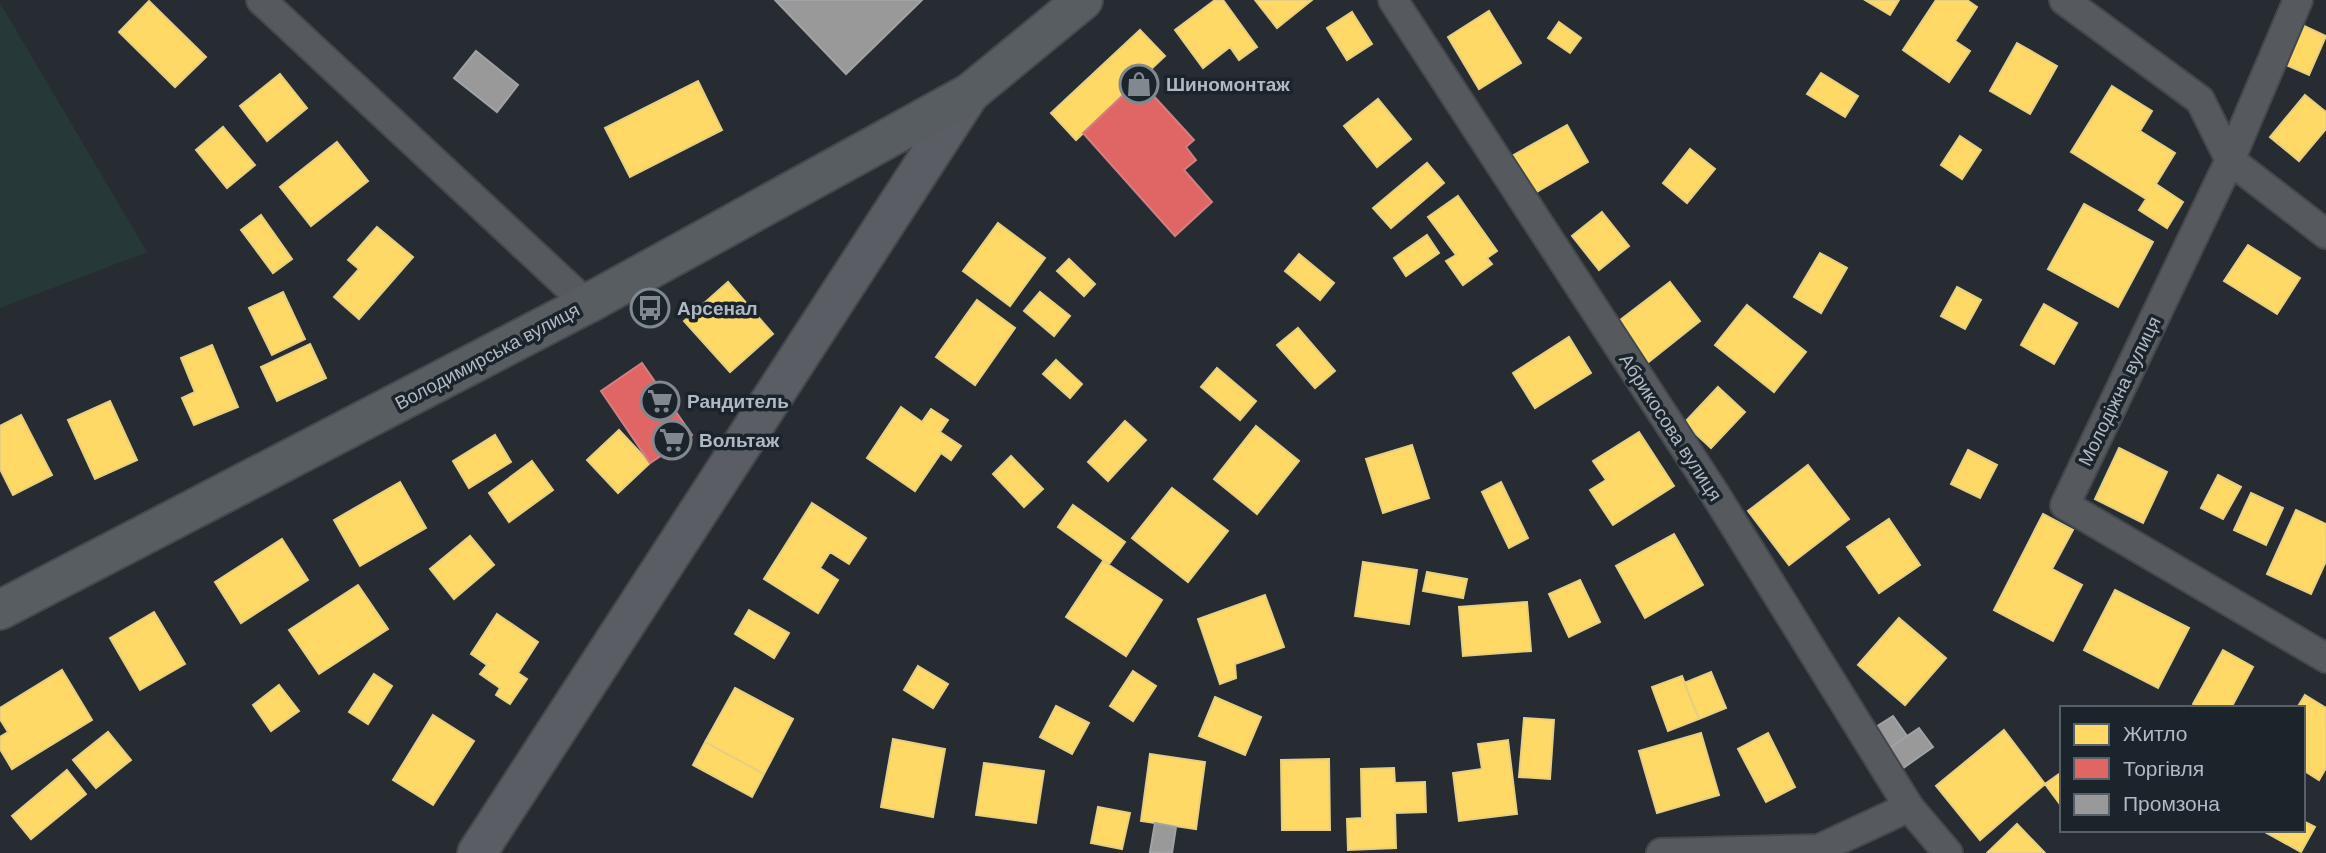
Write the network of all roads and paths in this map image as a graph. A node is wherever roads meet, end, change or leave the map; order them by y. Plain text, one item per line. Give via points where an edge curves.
1 (261, 0) edge
2 (1083, 0) edge
3 (1393, 0) edge
4 (2064, 0) edge
5 (2298, 0) edge
6 (970, 93) junction
7 (2230, 160) junction
8 (2326, 234) edge
9 (587, 304) junction
10 (0, 610) edge
11 (2326, 658) edge
12 (1909, 807) junction
13 (477, 853) edge
14 (1661, 853) edge
15 (1948, 853) edge

1 - 9 street
2 - 6 main road, Володимирська вулиця
3 - 12 street, Абрикосова вулиця via 1715,494
4 - 7 street via 2200,100
5 - 7 street, Молодіжна вулиця
6 - 9 main road, Володимирська вулиця
6 - 13 street, Володимирська вулиця
7 - 8 street
7 - 11 street, Молодіжна вулиця via 2064,505
9 - 10 main road, Володимирська вулиця
12 - 14 street via 1819,849
12 - 15 street, Абрикосова вулиця

